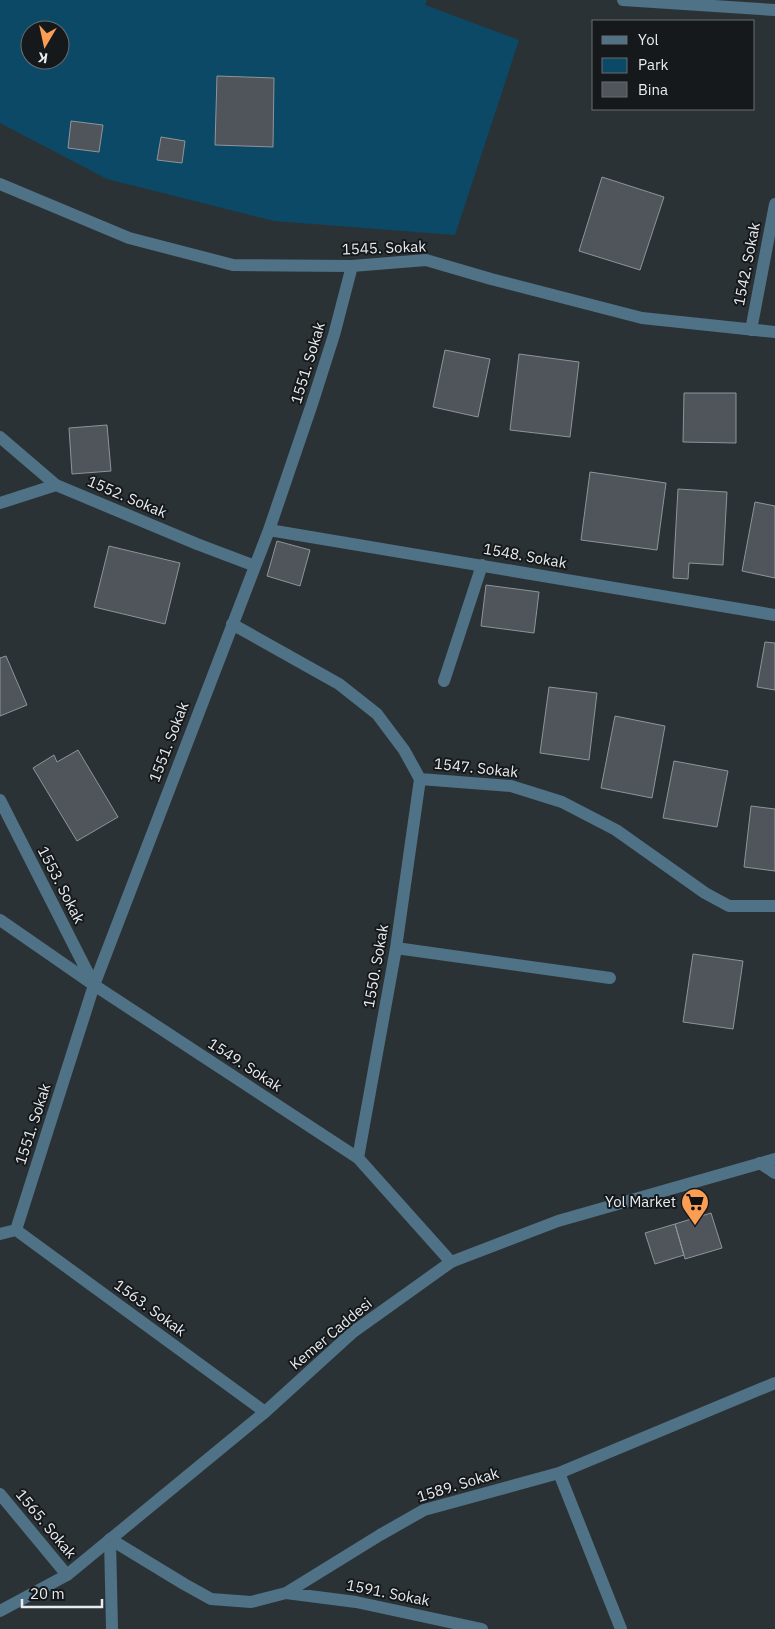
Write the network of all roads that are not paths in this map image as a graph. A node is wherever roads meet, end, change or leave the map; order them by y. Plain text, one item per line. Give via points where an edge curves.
1 (623, 0) edge
2 (775, 10) edge
3 (0, 184) edge
4 (775, 204) edge
5 (352, 266) junction
6 (751, 330) junction
7 (775, 332) edge
8 (0, 436) edge
9 (56, 485) junction
10 (0, 503) edge
11 (269, 530) junction
12 (482, 565) junction
13 (255, 566) junction
14 (775, 615) edge
15 (232, 624) junction
16 (444, 681) dead end
17 (420, 779) junction
18 (0, 800) edge
19 (775, 906) edge
20 (0, 920) edge
21 (396, 948) junction
22 (610, 978) dead end
23 (94, 985) junction
24 (358, 1158) junction
25 (775, 1160) edge
26 (760, 1163) junction
27 (775, 1173) edge
28 (16, 1230) junction
29 (0, 1234) edge
30 (451, 1262) junction
31 (775, 1383) edge
32 (265, 1412) junction
33 (559, 1473) junction
34 (0, 1494) edge
35 (110, 1539) junction
36 (67, 1575) junction
37 (286, 1593) junction
38 (0, 1611) edge
39 (112, 1629) edge
40 (482, 1629) edge
41 (620, 1629) edge

1 - 2 street
3 - 5 street, 1545. Sokak via 130,238 233,265
4 - 6 street, 1542. Sokak
5 - 6 street, 1545. Sokak via 426,260 642,318
5 - 11 street, 1551. Sokak via 334,335
6 - 7 street, 1545. Sokak
8 - 9 street, 1552. Sokak
9 - 10 street
9 - 13 street, 1552. Sokak
11 - 12 street, 1548. Sokak
11 - 13 street, 1551. Sokak
12 - 14 street, 1548. Sokak
12 - 16 street
13 - 15 street, 1551. Sokak
15 - 17 street, 1547. Sokak via 339,684 377,714 404,750
15 - 23 street, 1551. Sokak
17 - 19 street, 1547. Sokak via 511,786 562,802 616,830 705,893 729,906
17 - 21 street, 1550. Sokak
18 - 23 street, 1553. Sokak
20 - 23 street, 1549. Sokak
21 - 22 street
21 - 24 street, 1550. Sokak
23 - 24 street, 1549. Sokak
23 - 28 street, 1551. Sokak
24 - 30 street, 1549. Sokak
25 - 26 street, Kemer Caddesi
26 - 27 street
26 - 30 street, Kemer Caddesi via 558,1221
28 - 29 street
28 - 32 street, 1563. Sokak
30 - 32 street, Kemer Caddesi via 353,1332
31 - 33 street, 1589. Sokak
32 - 35 street, Kemer Caddesi
33 - 37 street, 1589. Sokak via 424,1510
33 - 41 street
34 - 36 street, 1565. Sokak
35 - 36 street, Kemer Caddesi
35 - 37 street, 1589. Sokak via 211,1599 251,1602
35 - 39 street
36 - 38 street, Kemer Caddesi
37 - 40 street, 1591. Sokak via 356,1602

